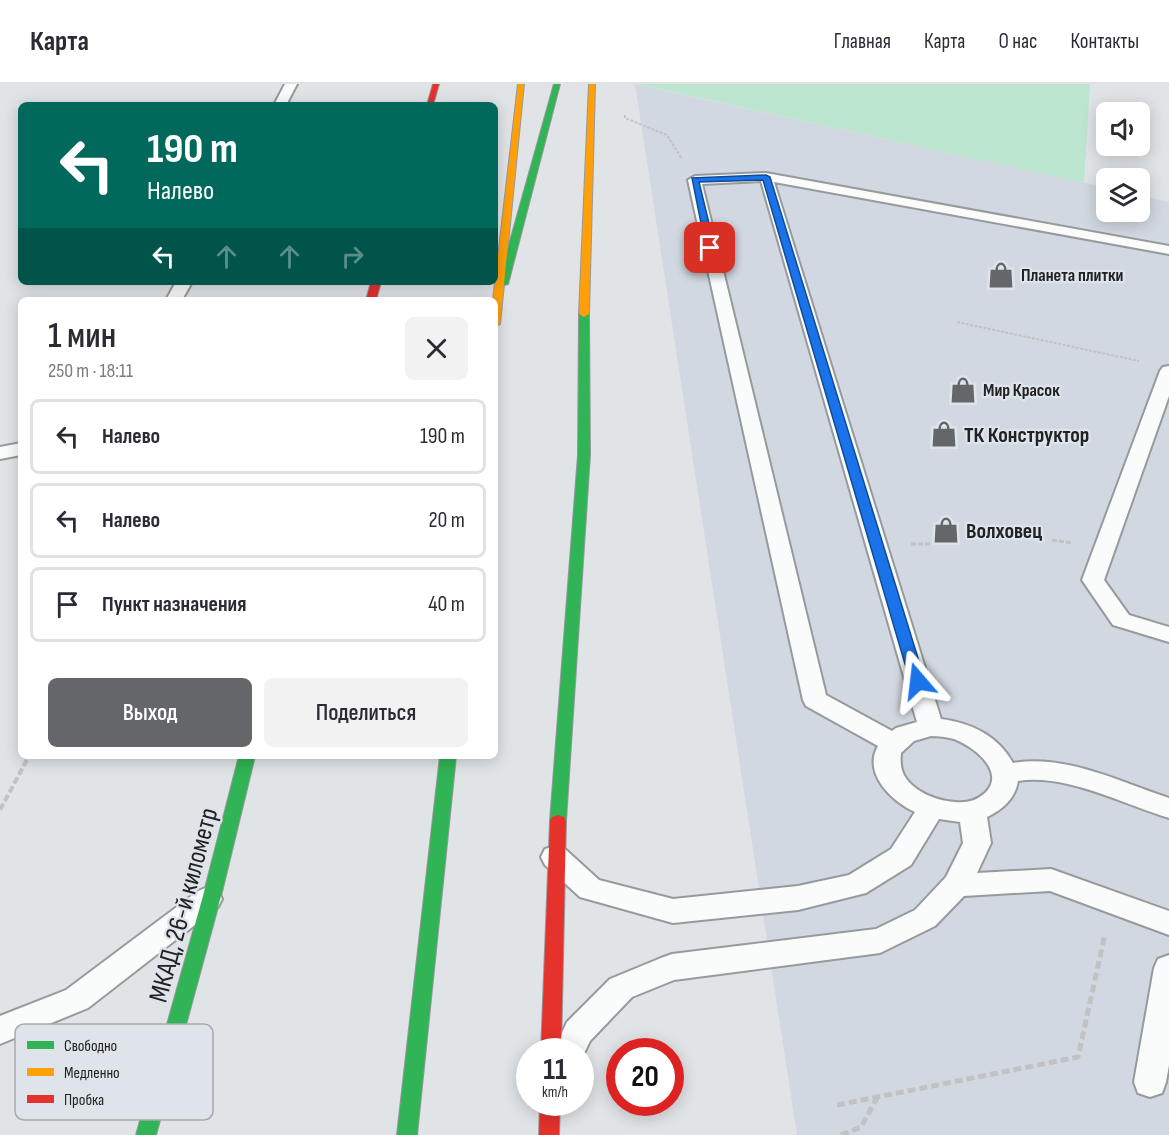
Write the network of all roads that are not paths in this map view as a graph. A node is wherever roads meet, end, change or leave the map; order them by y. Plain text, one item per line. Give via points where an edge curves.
1 (291, 84) edge
2 (436, 84) edge
3 (521, 84) edge
4 (557, 84) edge
5 (592, 84) edge
6 (281, 102) edge
7 (431, 102) edge
8 (766, 177) junction
9 (1169, 250) edge
10 (498, 297) edge
11 (498, 302) edge
12 (1169, 371) edge
13 (18, 450) edge
14 (0, 453) edge
15 (1169, 635) edge
16 (931, 727) junction
17 (893, 743) junction
18 (246, 759) edge
19 (448, 759) edge
20 (1005, 774) junction
21 (1169, 807) edge
22 (932, 808) junction
23 (972, 811) junction
24 (555, 857) junction
25 (957, 885) junction
26 (212, 896) junction
27 (1169, 923) edge
28 (1169, 968) edge
29 (177, 1024) edge
30 (0, 1030) edge
31 (551, 1038) edge
32 (575, 1038) edge
33 (1150, 1082) dead end
34 (550, 1116) edge
35 (150, 1120) edge
36 (146, 1135) edge
37 (407, 1135) edge
38 (549, 1135) edge

1 - 6 lane
2 - 7 main road
3 - 10 main road
4 - 11 main road
5 - 24 main road via 584,275 584,454
8 - 9 lane
8 - 16 lane
8 - 17 lane via 694,180 815,700
12 - 15 lane via 1093,580 1121,620
13 - 14 lane
16 - 17 lane via 913,730
16 - 20 lane via 963,732 981,741 1000,760
17 - 22 lane via 888,750 887,769 900,790
18 - 26 main road, МКАД, 26-й километр
19 - 37 main road
20 - 21 lane via 1034,769 1068,774
20 - 23 lane via 1004,788 989,805
22 - 23 lane
22 - 24 lane via 901,857 856,885 798,898 673,911 590,889
23 - 25 lane via 977,843
24 - 31 main road
25 - 27 lane via 1051,880
25 - 32 lane via 925,918 880,941 672,967 621,988
26 - 29 main road, МКАД, 26-й километр
26 - 30 lane via 77,999
28 - 33 lane
34 - 38 main road
35 - 36 main road, МКАД, 26-й километр

